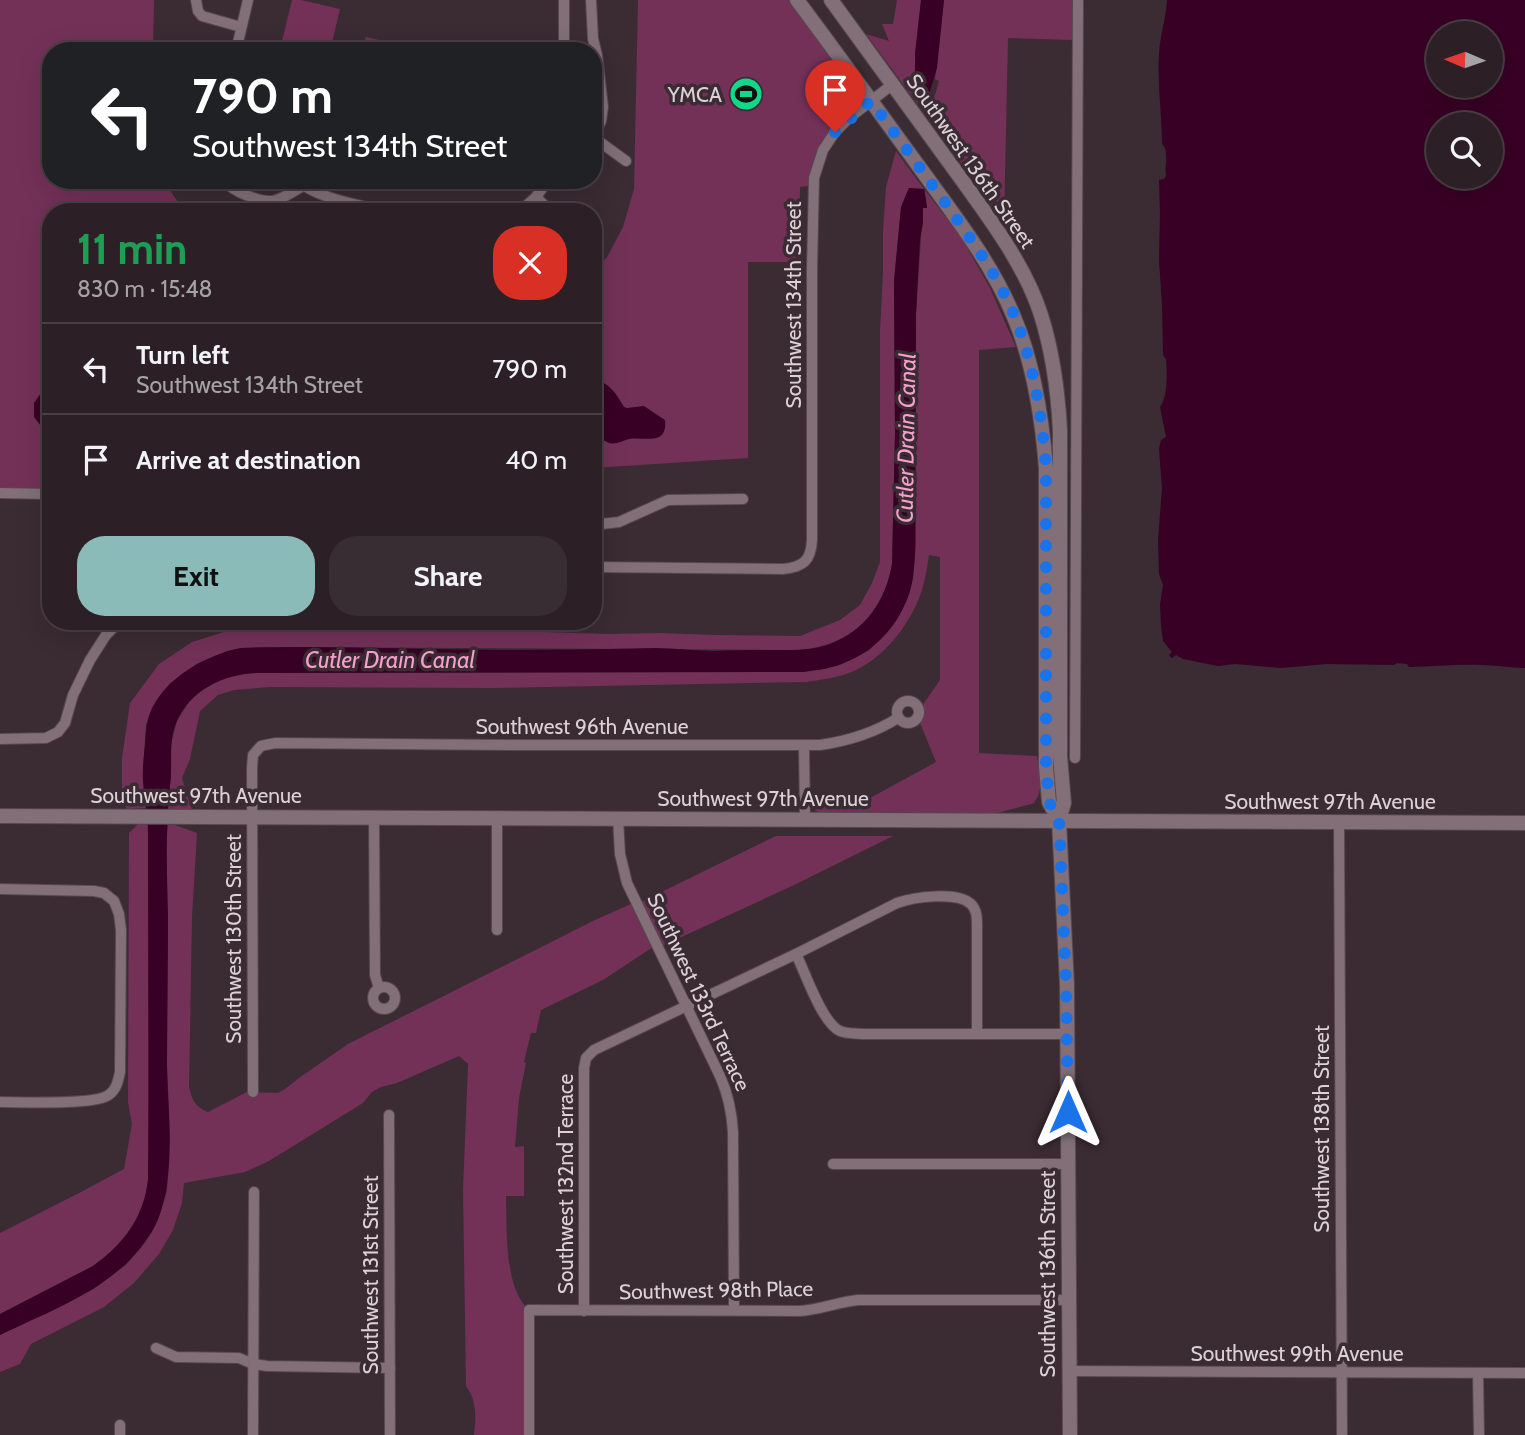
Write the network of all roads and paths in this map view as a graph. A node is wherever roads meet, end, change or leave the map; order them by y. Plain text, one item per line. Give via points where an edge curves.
1 (196, 0) edge
2 (248, 0) edge
3 (564, 0) edge
4 (591, 0) edge
5 (797, 0) edge
6 (831, 0) edge
7 (1078, 0) edge
8 (241, 27) junction
9 (238, 42) edge
10 (564, 42) edge
11 (594, 42) edge
12 (892, 84) junction
13 (871, 101) junction
14 (602, 143) edge
15 (626, 161) dead end
16 (235, 189) edge
17 (292, 189) edge
18 (311, 189) edge
19 (542, 189) edge
20 (536, 197) junction
21 (351, 203) edge
22 (529, 203) edge
23 (542, 203) edge
24 (0, 493) edge
25 (42, 494) edge
26 (743, 499) dead end
27 (602, 524) edge
28 (602, 567) edge
29 (111, 630) edge
30 (898, 718) dead end
31 (0, 738) edge
32 (261, 746) joint
33 (804, 746) junction
34 (1075, 758) dead end
35 (0, 816) edge
36 (252, 817) junction
37 (374, 817) junction
38 (618, 818) junction
39 (497, 819) junction
40 (805, 820) junction
41 (1059, 820) junction
42 (1339, 823) junction
43 (1525, 823) edge
44 (0, 889) edge
45 (497, 930) dead end
46 (796, 954) junction
47 (379, 988) dead end
48 (687, 1006) junction
49 (977, 1034) junction
50 (1067, 1034) junction
51 (253, 1092) dead end
52 (0, 1102) edge
53 (388, 1115) dead end
54 (833, 1164) dead end
55 (1068, 1164) junction
56 (254, 1192) dead end
57 (1069, 1300) junction
58 (734, 1310) junction
59 (584, 1311) junction
60 (156, 1348) dead end
61 (253, 1364) junction
62 (390, 1368) junction
63 (1069, 1371) junction
64 (1342, 1373) junction
65 (1478, 1373) junction
66 (1525, 1373) edge
67 (253, 1435) edge
68 (390, 1435) edge
69 (529, 1435) edge
70 (1070, 1435) edge
71 (1342, 1435) edge
72 (1479, 1435) edge

1 - 8 street via 202,16
2 - 8 street
3 - 10 street
4 - 11 street
5 - 13 street, Southwest 136th Street
6 - 12 street, Southwest 136th Street
7 - 34 street
8 - 9 street
12 - 13 street, Southwest 134th Street
12 - 41 street, Southwest 136th Street via 981,206 1021,270 1040,313 1052,359 1060,431 1064,803
13 - 28 street, Southwest 134th Street via 831,137 813,184 812,548 808,557 798,566 783,569
13 - 41 street, Southwest 136th Street via 993,274 1028,358 1046,468 1046,767 1049,802
14 - 15 street
16 - 17 street via 263,202 280,199
18 - 21 street
19 - 20 street
20 - 22 street
20 - 23 street
24 - 25 street
26 - 27 street via 668,500 619,522
29 - 31 street via 94,653 62,728 46,738
30 - 33 street, Southwest 96th Avenue via 848,740
32 - 33 street, Southwest 96th Avenue
32 - 36 street, Southwest 130th Street via 252,761
33 - 40 street
35 - 36 street, Southwest 97th Avenue
36 - 37 street, Southwest 97th Avenue
36 - 51 street, Southwest 130th Street
37 - 39 street, Southwest 97th Avenue
37 - 47 street via 375,975
38 - 39 street, Southwest 97th Avenue
38 - 40 street, Southwest 97th Avenue
38 - 48 street, Southwest 133rd Terrace via 623,871
39 - 45 street
40 - 41 street, Southwest 97th Avenue
41 - 42 street, Southwest 97th Avenue
41 - 50 street, Southwest 136th Street
42 - 43 street, Southwest 97th Avenue
42 - 64 street, Southwest 138th Street
44 - 52 street via 104,893 120,914 121,939 120,1072 116,1086 106,1097 90,1100
46 - 48 street
46 - 49 street via 820,1006 840,1030
46 - 49 street via 905,901 965,900 977,918
48 - 58 street, Southwest 133rd Terrace via 725,1087 730,1108
48 - 59 street, Southwest 132nd Terrace via 597,1048 586,1058
49 - 50 street
50 - 55 street, Southwest 136th Street
53 - 62 street, Southwest 131st Street
54 - 55 street
55 - 57 street, Southwest 136th Street
56 - 61 street
57 - 58 street, Southwest 98th Place via 858,1300 810,1310
57 - 63 street, Southwest 136th Street
58 - 59 street, Southwest 98th Place
59 - 69 street, Southwest 98th Place via 529,1310
60 - 61 street via 176,1357 239,1358
61 - 62 street
61 - 67 street
62 - 68 street, Southwest 131st Street
63 - 64 street, Southwest 99th Avenue
63 - 70 street, Southwest 136th Street
64 - 65 street, Southwest 99th Avenue
64 - 71 street, Southwest 138th Street
65 - 66 street, Southwest 99th Avenue
65 - 72 street

